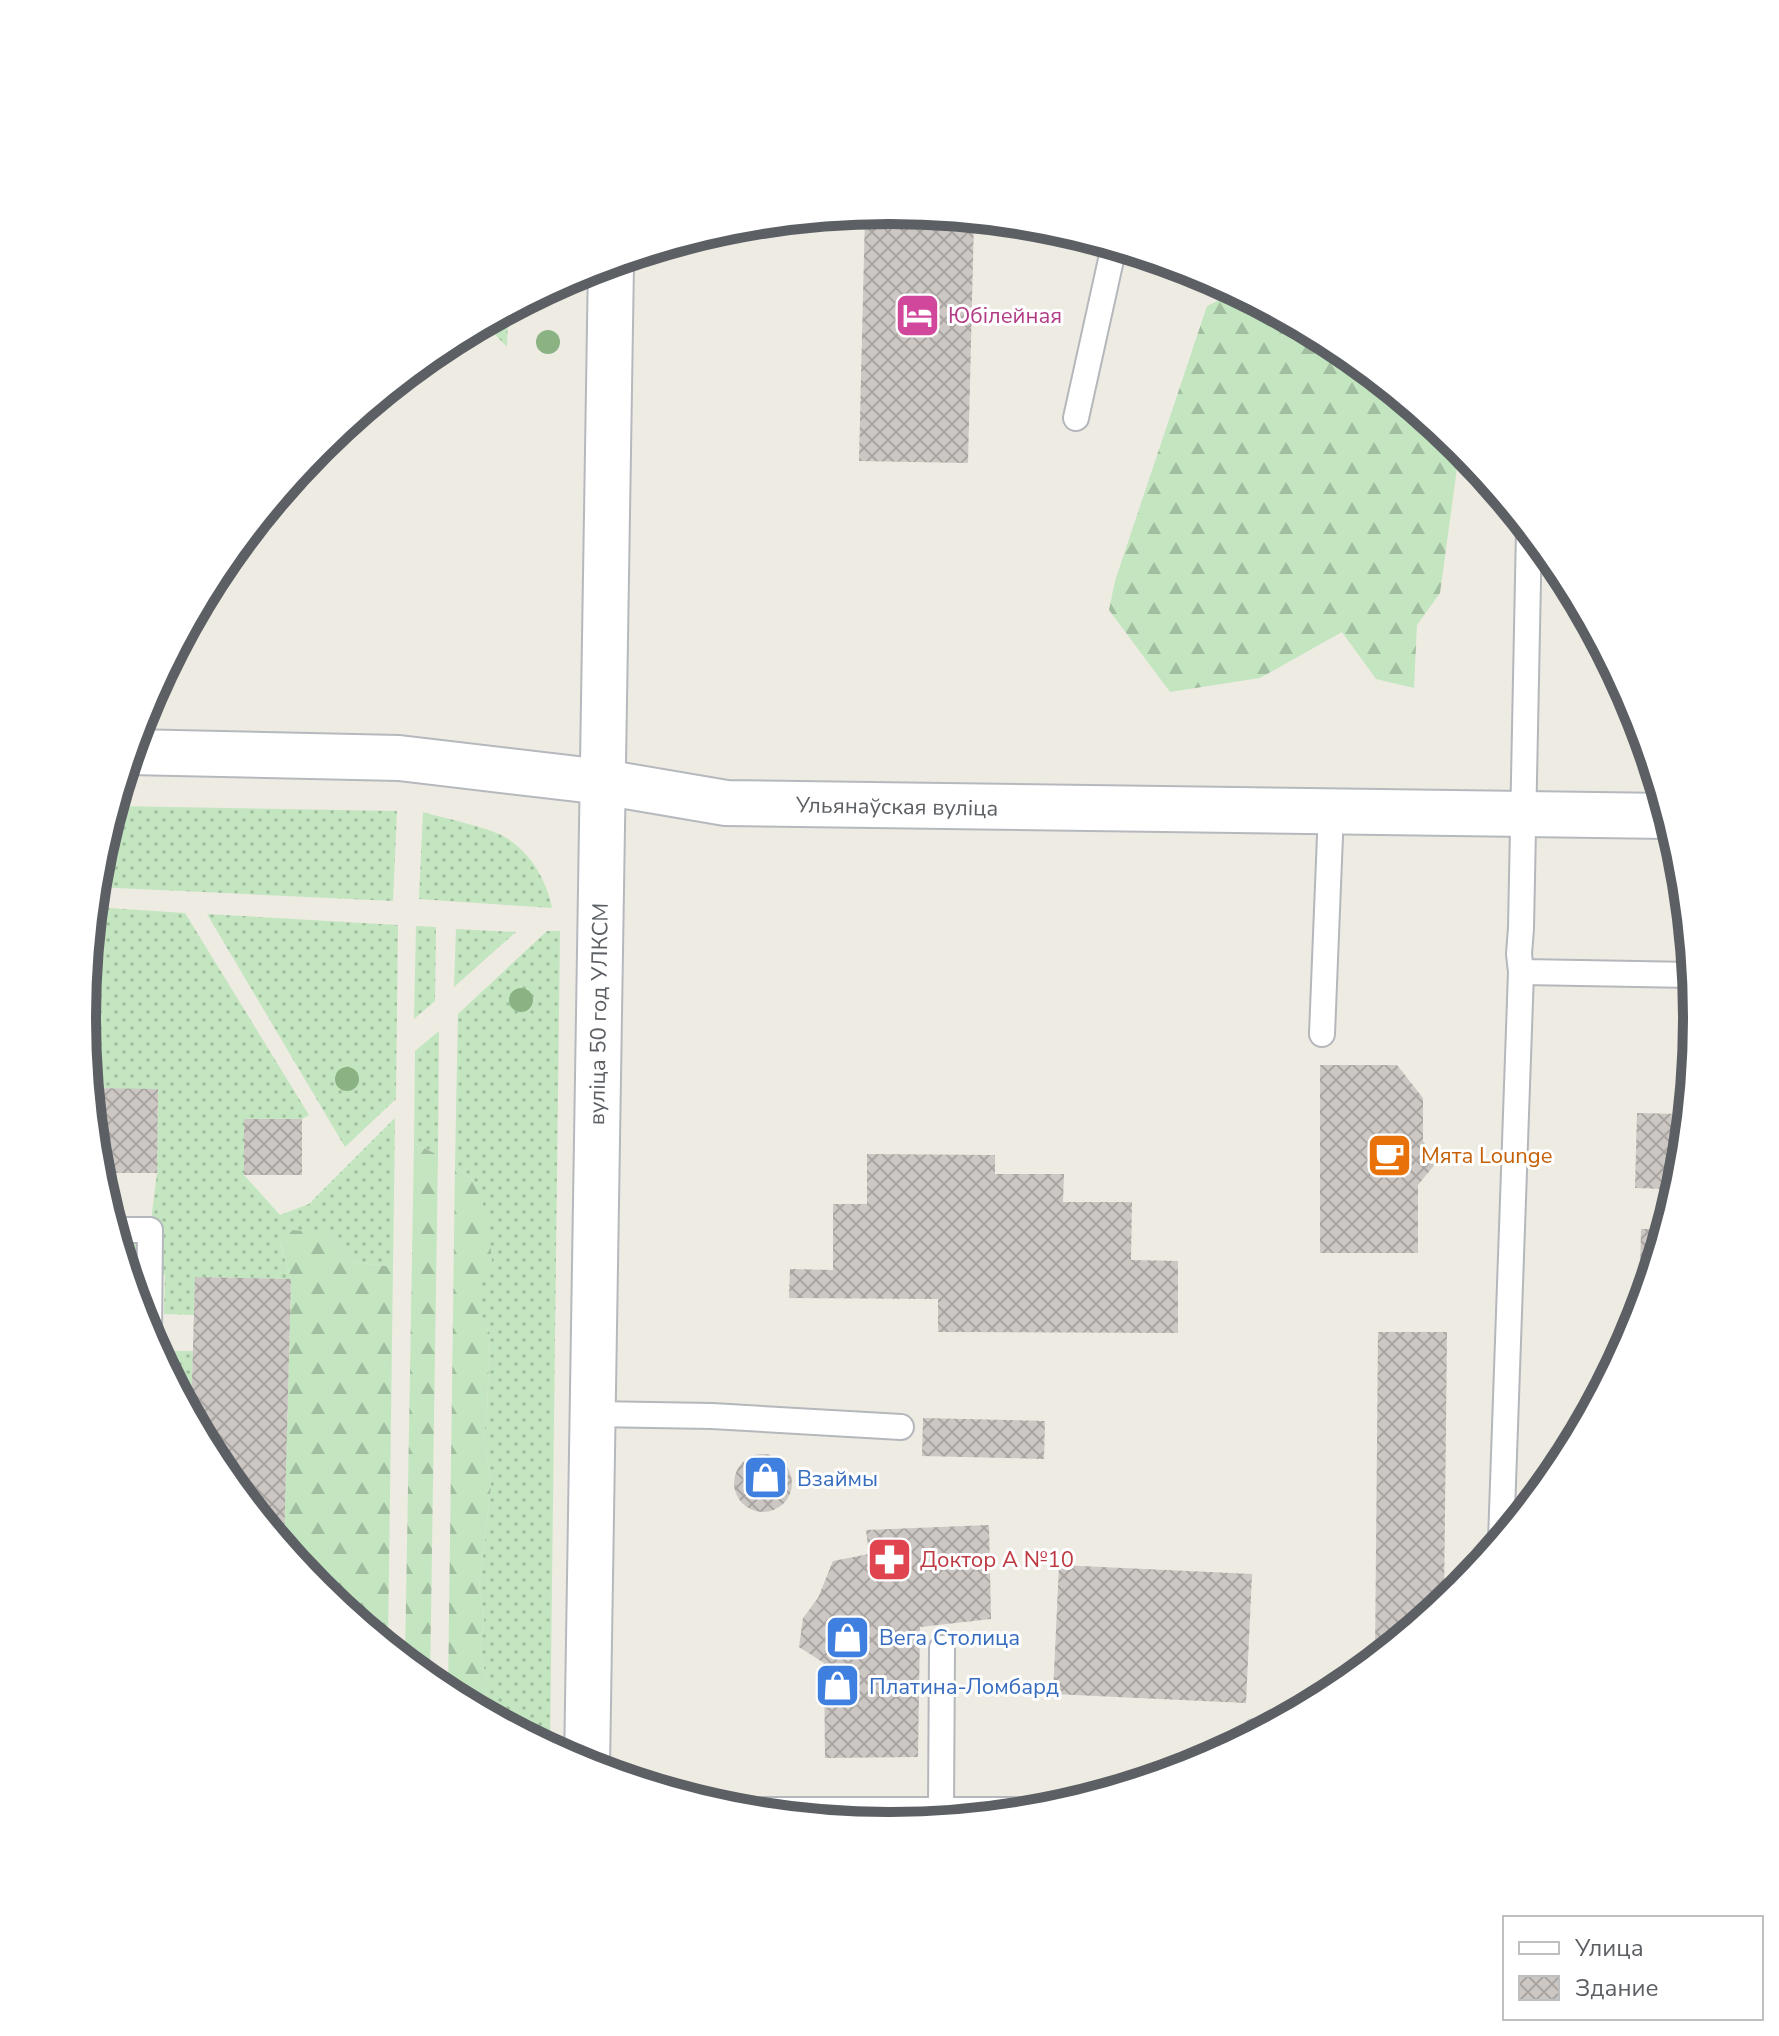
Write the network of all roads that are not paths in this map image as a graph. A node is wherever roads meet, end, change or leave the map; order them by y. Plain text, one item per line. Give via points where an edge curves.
1 (1112, 257) edge
2 (611, 276) edge
3 (1076, 418) dead end
4 (1529, 548) edge
5 (142, 752) edge
6 (603, 782) junction
7 (1331, 811) junction
8 (1522, 814) junction
9 (1657, 816) edge
10 (1521, 972) junction
11 (1681, 975) edge
12 (1322, 1034) dead end
13 (125, 1230) edge
14 (149, 1304) edge
15 (592, 1414) junction
16 (901, 1427) dead end
17 (1502, 1522) edge
18 (942, 1648) dead end
19 (587, 1751) edge
20 (941, 1809) junction
21 (948, 1809) edge
22 (833, 1810) edge

1 - 3 lane
2 - 6 main road, вуліца 50 год УЛКСМ
4 - 8 lane
5 - 6 main road, Ульянаўская вуліца via 399,758
6 - 7 main road, Ульянаўская вуліца via 726,803
6 - 15 main road, вуліца 50 год УЛКСМ
7 - 8 main road, Ульянаўская вуліца
7 - 12 lane
8 - 9 main road, Ульянаўская вуліца
8 - 10 lane
10 - 11 lane
10 - 17 lane
13 - 14 lane via 150,1230
15 - 16 lane
15 - 19 main road, вуліца 50 год УЛКСМ
18 - 20 lane
20 - 21 lane
20 - 22 lane

